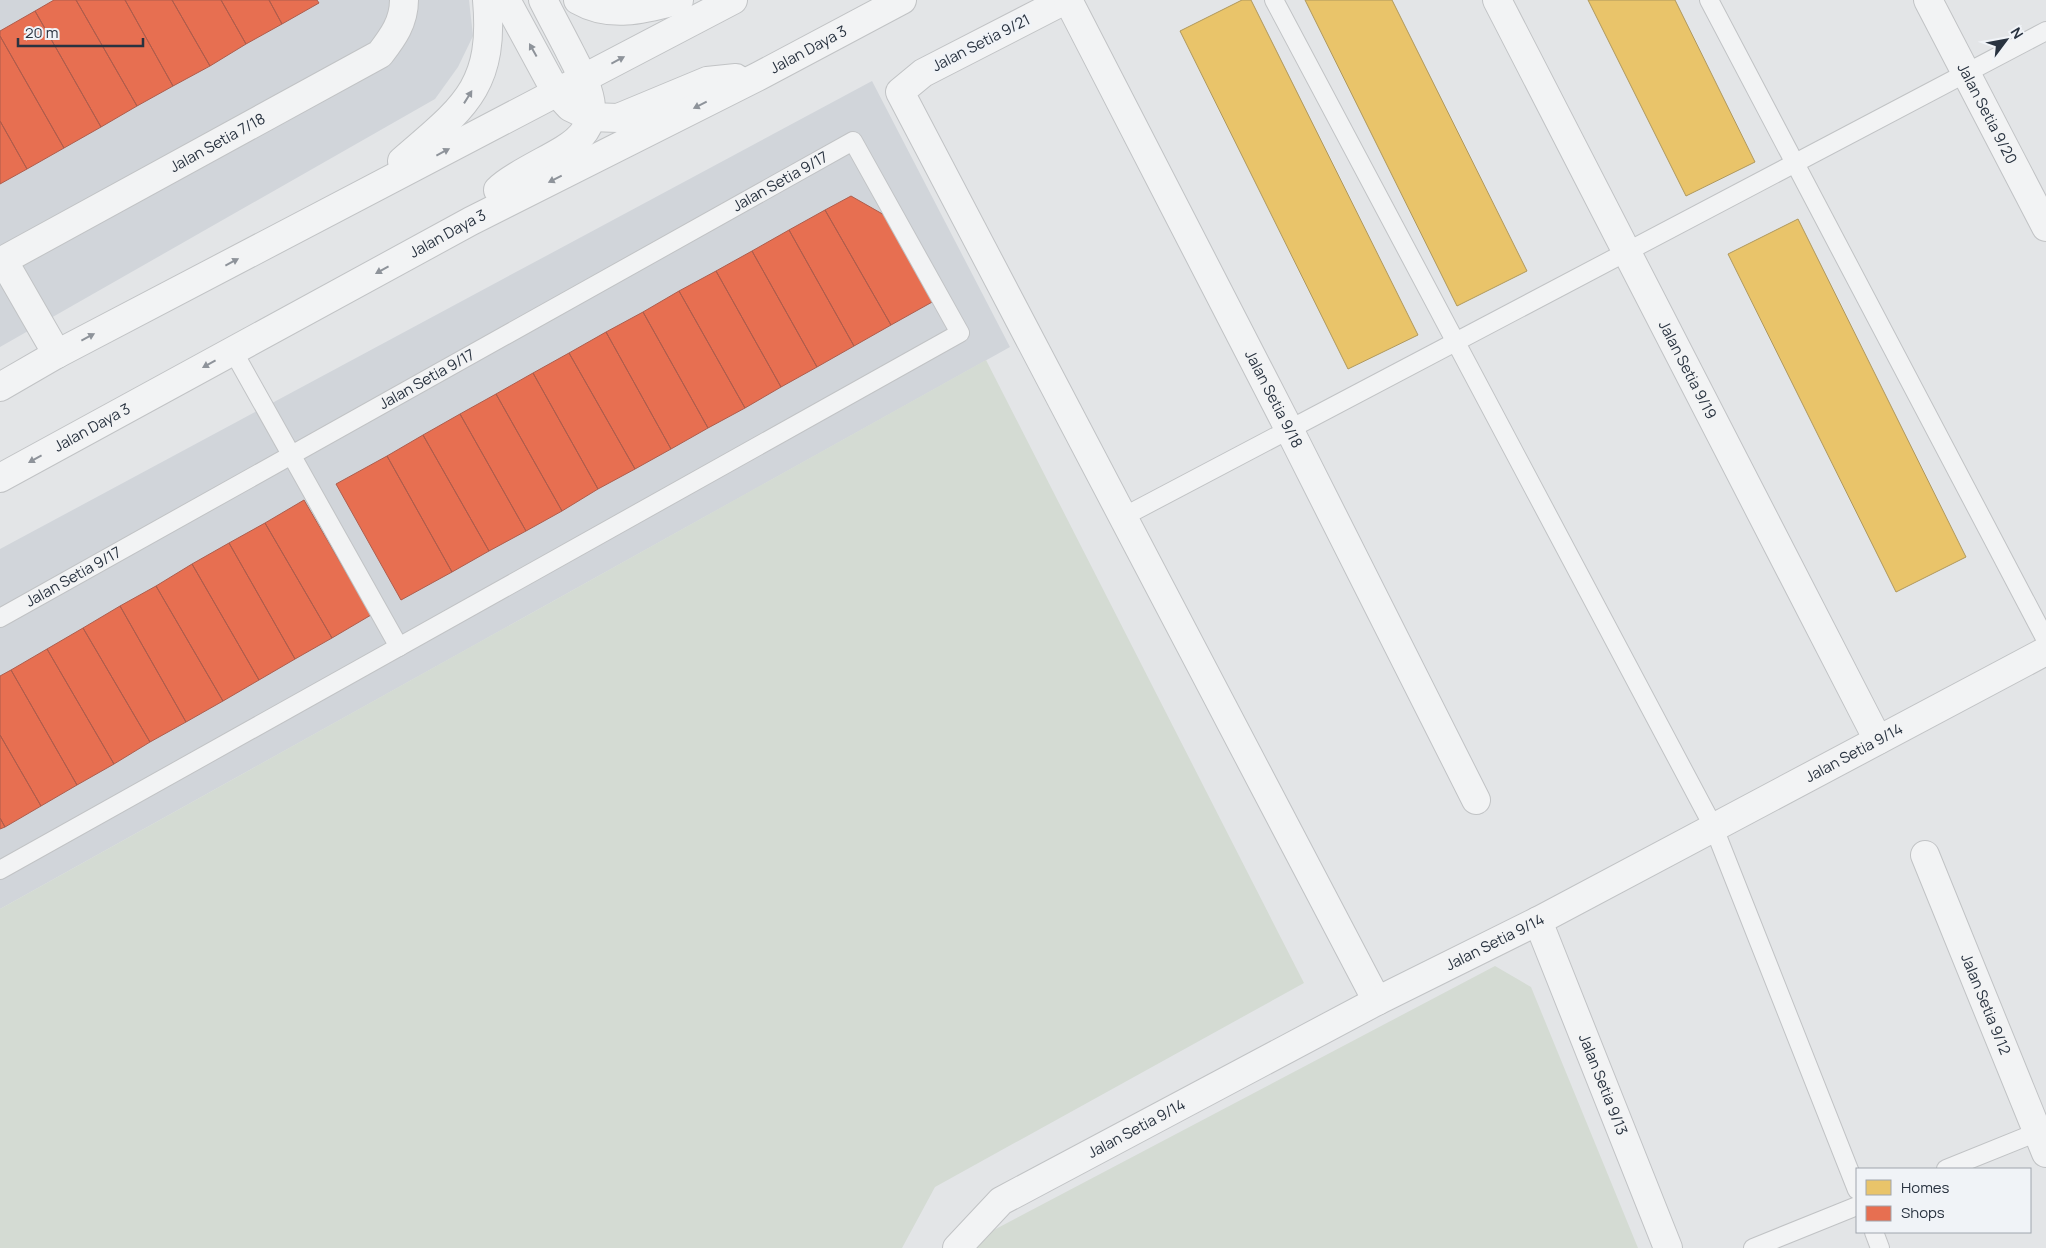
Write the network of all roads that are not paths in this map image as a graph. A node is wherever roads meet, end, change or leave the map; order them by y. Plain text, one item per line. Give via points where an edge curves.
1 (404, 0) edge
2 (487, 0) edge
3 (506, 0) edge
4 (543, 0) edge
5 (578, 0) edge
6 (679, 0) edge
7 (733, 0) edge
8 (902, 0) edge
9 (1066, 0) edge
10 (1274, 0) edge
11 (1497, 0) edge
12 (1709, 0) edge
13 (1928, 0) edge
14 (2046, 31) edge
15 (1966, 74) junction
16 (759, 76) junction
17 (584, 79) junction
18 (556, 92) junction
19 (591, 117) junction
20 (1794, 163) junction
21 (369, 190) junction
22 (471, 221) junction
23 (2046, 227) edge
24 (1626, 251) junction
25 (1, 259) edge
26 (1455, 341) junction
27 (233, 351) junction
28 (56, 354) junction
29 (0, 387) edge
30 (1289, 429) junction
31 (291, 455) junction
32 (0, 478) edge
33 (1123, 517) junction
34 (0, 618) edge
35 (2046, 640) edge
36 (399, 647) junction
37 (2046, 651) edge
38 (1878, 740) junction
39 (1476, 800) dead end
40 (1714, 828) junction
41 (1925, 856) dead end
42 (0, 870) edge
43 (1538, 921) junction
44 (1377, 1001) junction
45 (2043, 1138) edge
46 (1949, 1168) edge
47 (1856, 1187) edge
48 (1856, 1206) edge
49 (1874, 1233) edge
50 (957, 1248) edge
51 (1668, 1248) edge
52 (1753, 1248) edge
53 (1880, 1248) edge

1 - 25 street, Jalan Setia 7/18 via 397,32 380,54
21 -> 2 street via 465,103 482,74 488,49
18 -> 3 street
4 - 17 street
5 - 6 street via 606,10 632,12
17 -> 7 street
8 - 16 street, Jalan Daya 3
9 - 30 street, Jalan Setia 9/18
9 - 33 street, Jalan Setia 9/21 via 923,73 900,92
10 - 26 lane
11 - 24 street, Jalan Setia 9/19
12 - 20 lane
13 - 15 street, Jalan Setia 9/20
14 - 15 lane
15 - 20 lane
15 - 23 street, Jalan Setia 9/20
16 - 19 street via 707,81 618,118
16 -> 22 street, Jalan Daya 3
17 - 18 street
17 - 19 street via 591,96
18 - 19 street via 570,107
21 -> 18 street
19 - 22 street via 585,131 571,146 500,188
20 - 24 lane
20 - 35 lane
28 -> 21 street
22 -> 27 street, Jalan Daya 3
24 - 26 lane
24 - 38 street, Jalan Setia 9/19
25 - 28 street
26 - 30 lane
26 - 40 lane
27 - 31 lane
27 -> 32 street, Jalan Daya 3
28 - 29 street
30 - 33 lane
30 - 39 street, Jalan Setia 9/18
31 - 34 lane, Jalan Setia 9/17
31 - 36 lane
31 - 36 lane, Jalan Setia 9/17 via 852,141 960,333
33 - 44 street
36 - 42 lane
37 - 38 street, Jalan Setia 9/14
38 - 40 street, Jalan Setia 9/14
40 - 43 street, Jalan Setia 9/14
40 - 47 lane
41 - 45 street, Jalan Setia 9/12
43 - 44 street, Jalan Setia 9/14
43 - 51 street, Jalan Setia 9/13
44 - 50 street, Jalan Setia 9/14 via 1001,1200
45 - 46 lane
48 - 52 lane
49 - 53 lane

